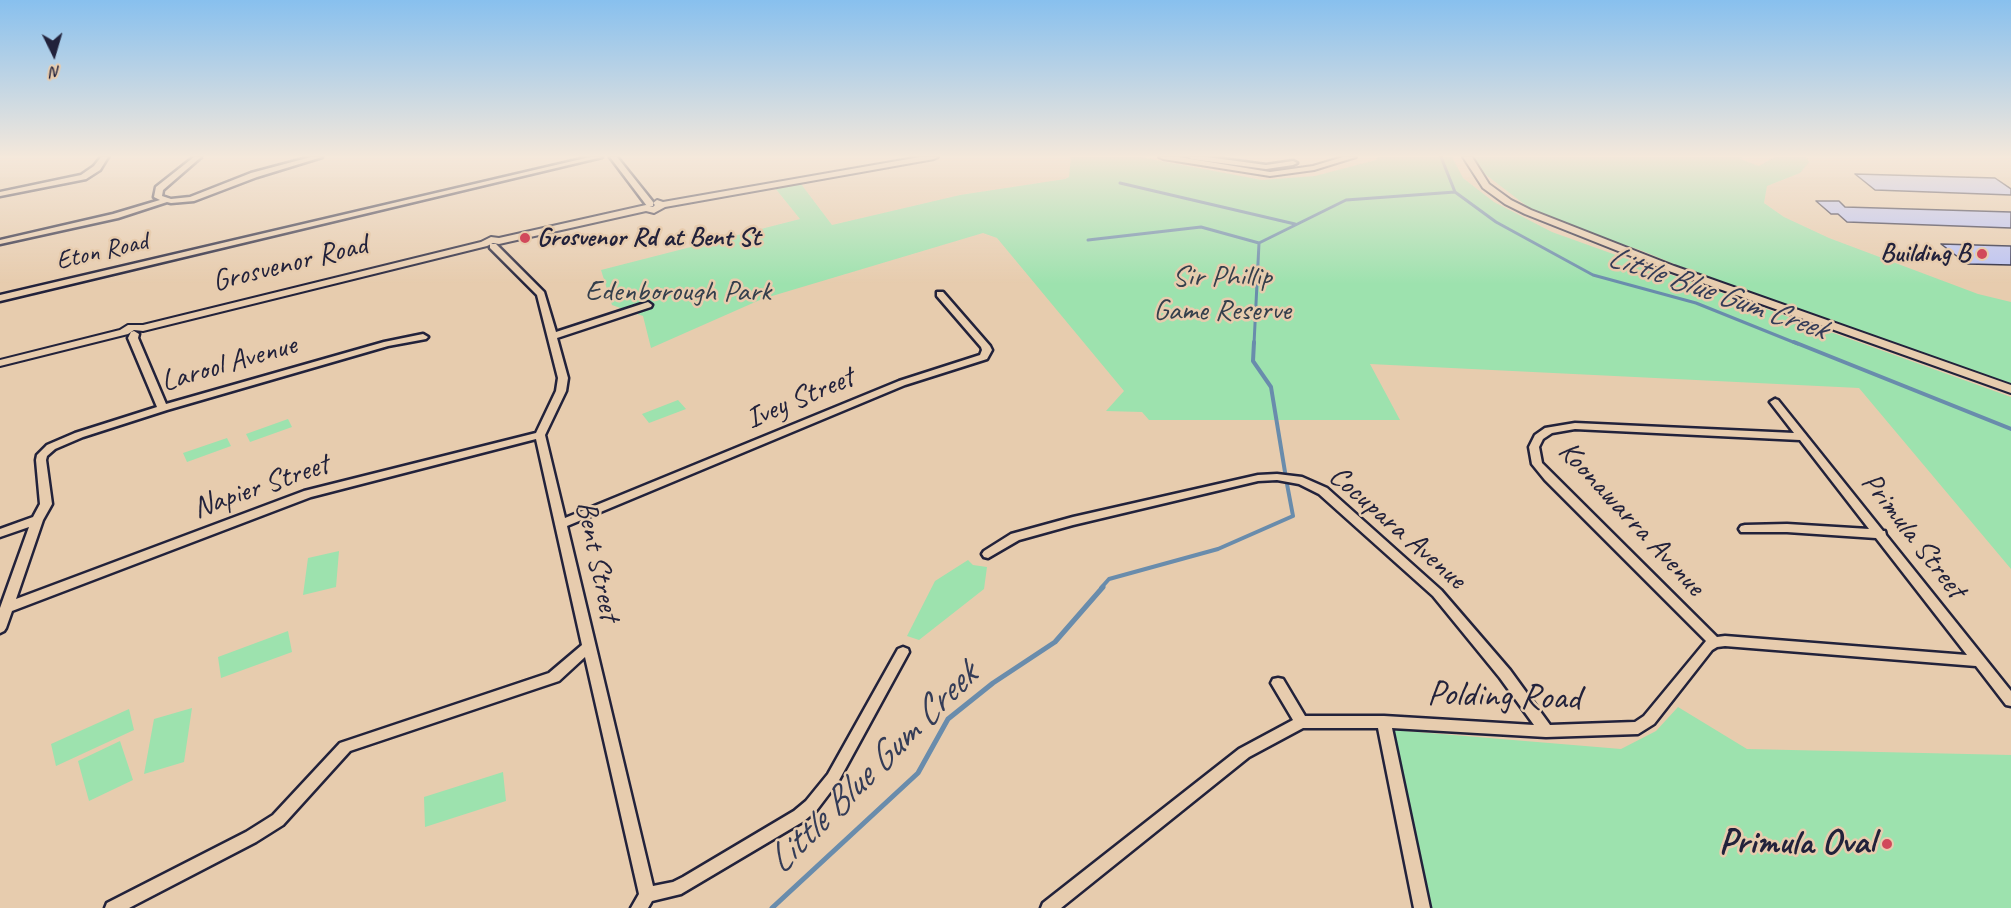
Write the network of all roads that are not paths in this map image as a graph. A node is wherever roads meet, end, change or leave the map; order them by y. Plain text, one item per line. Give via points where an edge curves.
1 (179, 199) edge
2 (419, 199) edge
3 (643, 199) edge
4 (694, 199) edge
5 (1504, 199) edge
6 (164, 201) joint
7 (648, 206) junction
8 (0, 242) edge
9 (492, 244) junction
10 (940, 294) dead end
11 (0, 298) edge
12 (648, 305) dead end
13 (134, 332) junction
14 (553, 336) junction
15 (423, 337) dead end
16 (0, 363) edge
17 (2011, 389) edge
18 (1775, 402) dead end
19 (163, 408) junction
20 (540, 435) junction
21 (1803, 437) junction
22 (37, 520) junction
23 (562, 524) junction
24 (1745, 529) dead end
25 (0, 533) edge
26 (1881, 534) junction
27 (988, 554) dead end
28 (6, 608) junction
29 (0, 628) edge
30 (1714, 642) junction
31 (587, 648) junction
32 (903, 652) dead end
33 (1978, 661) junction
34 (1278, 683) dead end
35 (2011, 701) edge
36 (1301, 722) junction
37 (1384, 722) junction
38 (1546, 731) junction
39 (643, 901) edge
40 (113, 908) edge
41 (1049, 908) edge
42 (1422, 908) edge

1 - 6 street
2 - 11 street, Eton Road
3 - 7 street
4 - 7 street, Grosvenor Road via 654,210
5 - 17 main road via 1670,268
6 - 8 street
7 - 9 street, Grosvenor Road
9 - 13 street, Grosvenor Road
9 - 14 street via 542,294
10 - 23 street, Ivey Street via 983,343 987,350 984,357 902,383
12 - 14 street
13 - 16 street, Grosvenor Road
13 - 19 street via 133,338
14 - 20 street via 563,378 557,401
15 - 19 street, Larool Avenue
18 - 21 street, Primula Street
19 - 22 street, Larool Avenue via 51,447 41,460 46,504
20 - 23 street, Bent Street
20 - 28 street, Napier Street via 308,494
21 - 26 street, Primula Street
21 - 30 street, Koonawarra Avenue via 1575,426 1549,430 1534,447 1538,465 1549,478
22 - 25 street
22 - 28 street
23 - 31 street, Bent Street
24 - 26 street
26 - 33 street, Primula Street
27 - 38 street, Cocupara Avenue via 1015,537 1073,521 1258,478 1302,480 1323,491 1437,593 1505,674
28 - 29 street
30 - 33 street via 1739,640
30 - 38 street, Polding Road via 1638,728
31 - 39 street, Bent Street
31 - 40 street via 554,677 345,747 278,820
32 - 39 street via 833,778 811,806 688,882
33 - 35 street, Primula Street
34 - 36 street
36 - 37 street, Polding Road
36 - 41 street, Polding Road via 1244,753
37 - 38 street, Polding Road
37 - 42 street

